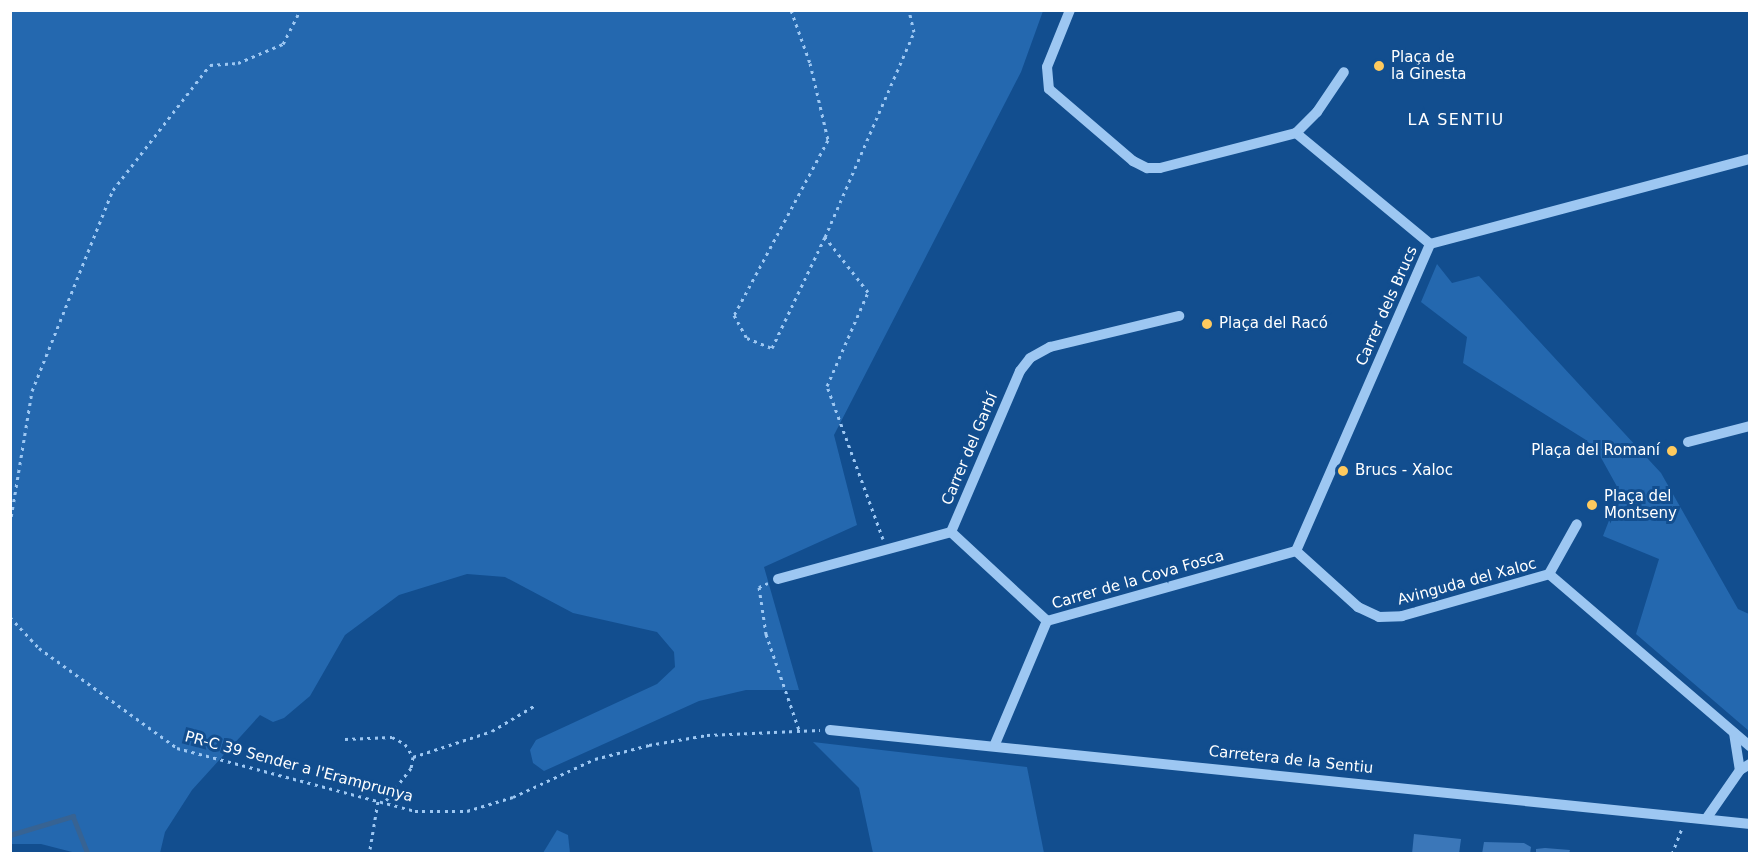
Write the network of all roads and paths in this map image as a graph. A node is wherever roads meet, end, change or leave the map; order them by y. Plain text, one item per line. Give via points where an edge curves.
1 (300, 10) edge
2 (791, 10) edge
3 (909, 10) edge
4 (1070, 10) edge
5 (1344, 72) dead end
6 (1296, 133) junction
7 (1749, 159) edge
8 (825, 237) junction
9 (1430, 244) junction
10 (1179, 316) dead end
11 (1749, 426) edge
12 (1688, 442) dead end
13 (10, 524) edge
14 (1577, 524) dead end
15 (951, 532) junction
16 (887, 550) junction
17 (1296, 551) junction
18 (1550, 574) junction
19 (778, 579) joint
20 (10, 616) edge
21 (1047, 621) junction
22 (534, 706) dead end
23 (799, 730) junction
24 (830, 730) joint
25 (1734, 733) junction
26 (345, 739) dead end
27 (995, 744) junction
28 (1749, 746) edge
29 (413, 757) junction
30 (1745, 767) edge
31 (378, 801) junction
32 (384, 803) junction
33 (1686, 817) junction
34 (1706, 819) junction
35 (1749, 824) edge
36 (370, 849) dead end
37 (1672, 854) edge

1 - 13 path via 283,44 238,63 210,65 113,190 32,391
2 - 8 path via 810,63 828,140 734,315 747,338 772,348
3 - 8 path via 914,32
4 - 6 street via 1050,59 1049,89 1133,161 1147,168 1160,168
5 - 6 street via 1317,112
6 - 9 street
7 - 9 street, Carrer dels Brucs
8 - 16 path via 868,292 827,386
9 - 17 street, Carrer dels Brucs
10 - 15 street, Carrer del Garbí via 1050,347 1030,358 1020,371
11 - 12 street
14 - 18 street
15 - 16 street
15 - 21 street
16 - 19 street
17 - 18 street, Avinguda del Xaloc via 1358,607 1379,617 1402,616
17 - 21 street, Carrer de la Cova Fosca
18 - 25 street, Avinguda del Xaloc
19 - 23 path via 759,587 766,634
20 - 31 path, PR-C 39 Sender a l'Eramprunya via 39,648 76,678 177,748
21 - 27 street, Carrer de la Cova Fosca
22 - 29 path via 492,731
23 - 24 path, PR-C 39 Sender a l'Eramprunya
23 - 32 path, PR-C 39 Sender a l'Eramprunya via 707,735 649,745 595,759 513,797 467,811 415,811
24 - 27 street, Carretera de la Sentiu
25 - 28 street, Avinguda del Xaloc
25 - 30 street
26 - 29 path via 392,737 405,744
27 - 33 street, Carretera de la Sentiu
29 - 32 path via 411,768
30 - 34 street
31 - 32 path, PR-C 39 Sender a l'Eramprunya
31 - 36 path
33 - 34 street, Carretera de la Sentiu
33 - 37 path
34 - 35 street, Carretera de la Sentiu

